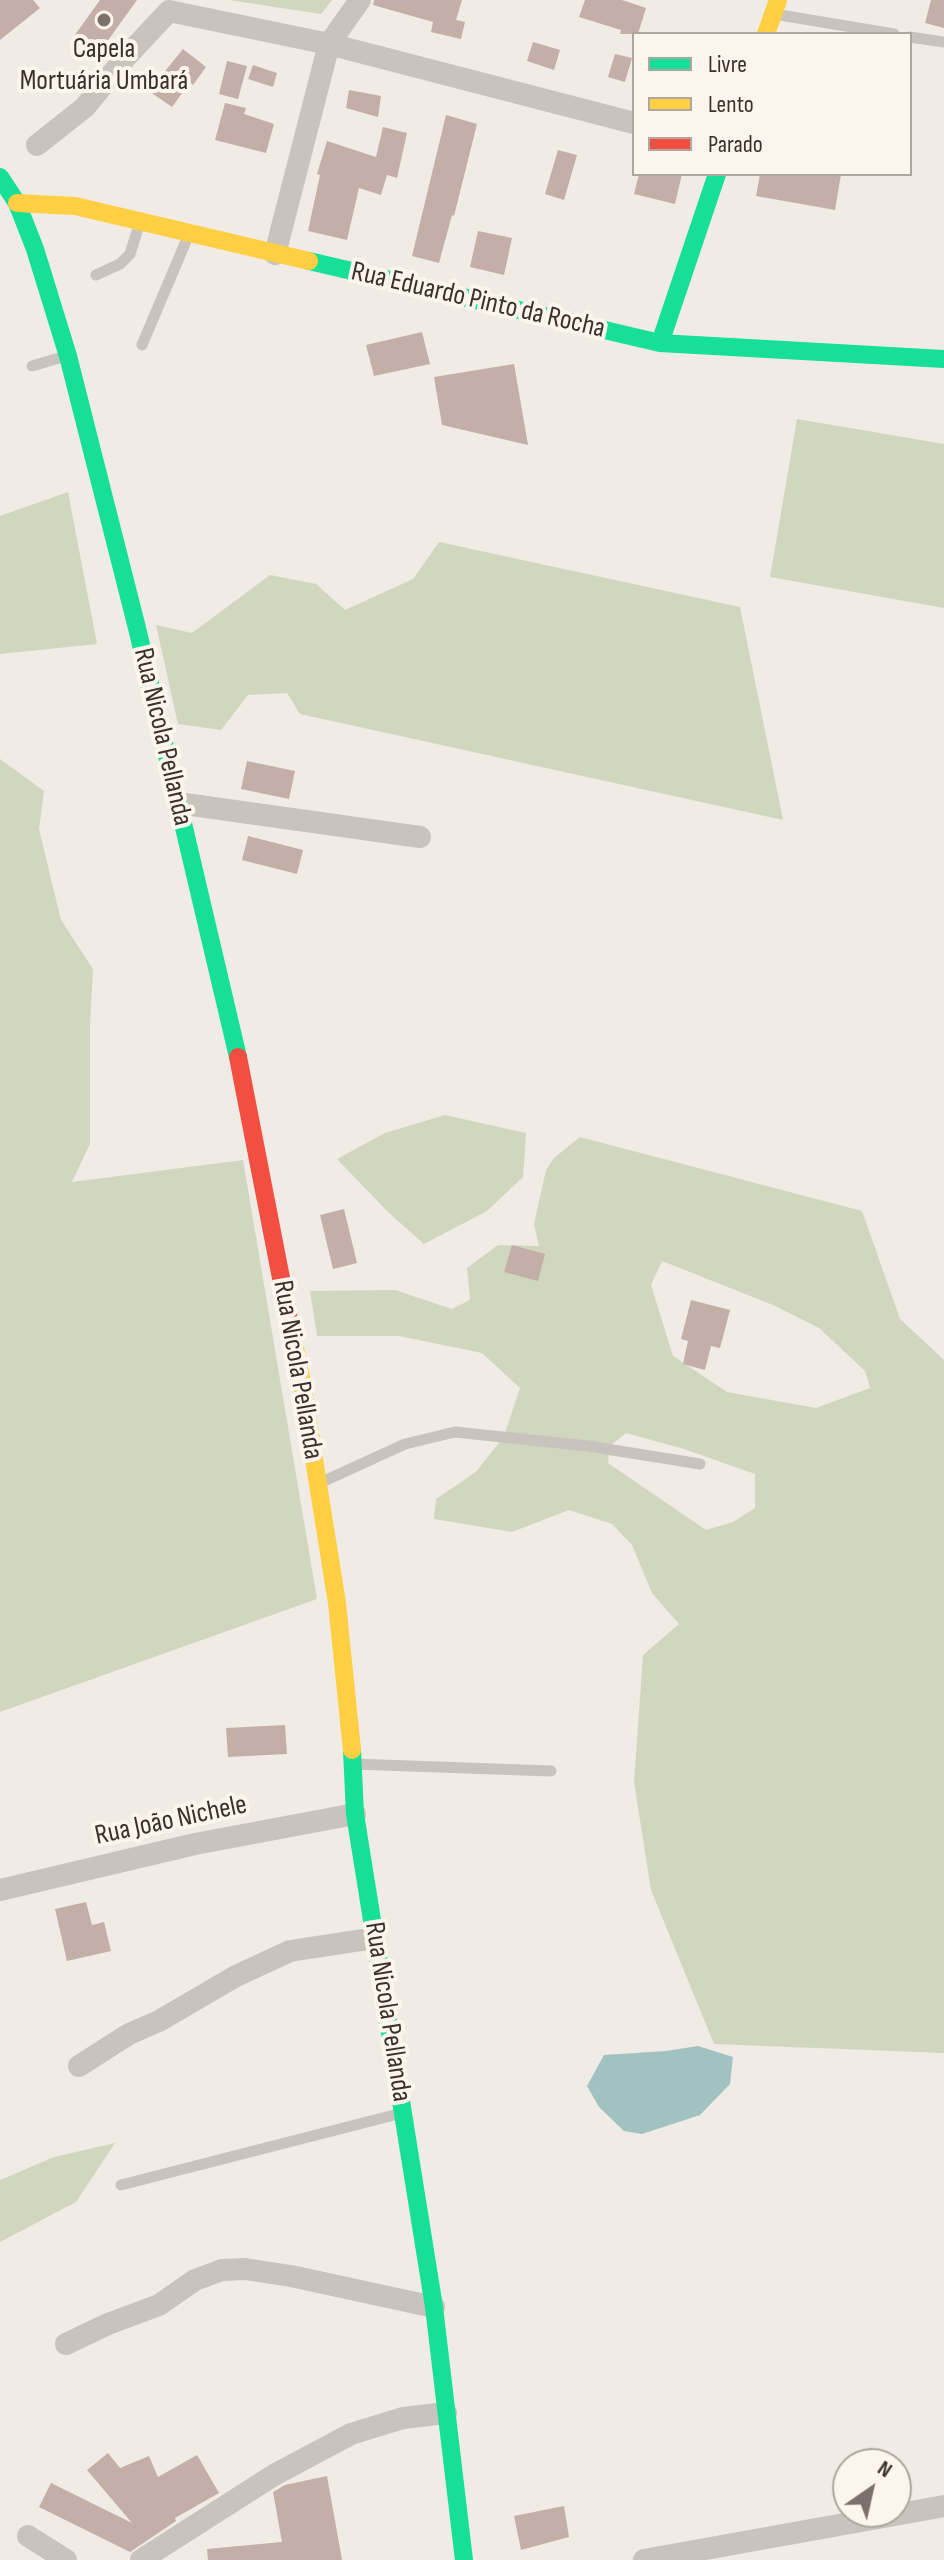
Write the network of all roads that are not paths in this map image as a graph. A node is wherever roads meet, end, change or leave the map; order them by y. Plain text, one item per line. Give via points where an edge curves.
1 (360, 0) edge
2 (775, 7) edge
3 (767, 32) edge
4 (885, 32) edge
5 (912, 37) edge
6 (944, 42) edge
7 (329, 44) junction
8 (632, 122) edge
9 (37, 145) dead end
10 (716, 176) edge
11 (0, 177) edge
12 (17, 203) junction
13 (140, 222) junction
14 (189, 233) junction
15 (275, 254) junction
16 (96, 275) dead end
17 (660, 343) junction
18 (142, 345) dead end
19 (68, 356) junction
20 (944, 359) edge
21 (32, 366) dead end
22 (178, 803) junction
23 (420, 837) dead end
24 (700, 1464) dead end
25 (318, 1484) junction
26 (352, 1764) junction
27 (551, 1771) dead end
28 (355, 1814) junction
29 (0, 1890) edge
30 (375, 1938) junction
31 (79, 2066) dead end
32 (403, 2113) junction
33 (121, 2185) dead end
34 (434, 2307) junction
35 (66, 2344) dead end
36 (446, 2413) junction
37 (943, 2510) edge
38 (28, 2536) dead end
39 (66, 2560) edge
40 (141, 2560) edge
41 (464, 2560) edge
42 (644, 2560) edge

1 - 7 street
2 - 3 main road
2 - 4 lane
5 - 6 lane
7 - 8 street
7 - 9 street via 169,11 85,107
7 - 15 street
10 - 17 main road
11 - 12 main road, Rua Nicola Pellanda
12 - 13 main road, Rua Eduardo Pinto da Rocha via 75,206
12 - 19 main road, Rua Nicola Pellanda
13 - 14 main road, Rua Eduardo Pinto da Rocha
13 - 16 lane via 130,254
14 - 15 main road, Rua Eduardo Pinto da Rocha
14 - 18 lane
15 - 17 main road, Rua Eduardo Pinto da Rocha
17 - 20 main road, Rua Eduardo Pinto da Rocha
19 - 21 lane
19 - 22 main road, Rua Nicola Pellanda
22 - 23 street
22 - 25 main road, Rua Nicola Pellanda via 235,1042
24 - 25 lane via 455,1432 405,1444
25 - 26 main road, Rua Nicola Pellanda via 337,1603
26 - 27 lane
26 - 28 main road, Rua Nicola Pellanda
28 - 29 street, Rua João Nichele via 195,1844
28 - 30 main road, Rua Nicola Pellanda
30 - 31 street via 290,1951 129,2034
30 - 32 main road, Rua Nicola Pellanda
32 - 33 lane
32 - 34 main road, Rua Nicola Pellanda
34 - 35 street via 291,2276 222,2270 195,2280 159,2305
34 - 36 main road, Rua Nicola Pellanda
36 - 40 street via 403,2418 351,2434 274,2475
36 - 41 main road, Rua Nicola Pellanda
37 - 42 street
38 - 39 street

